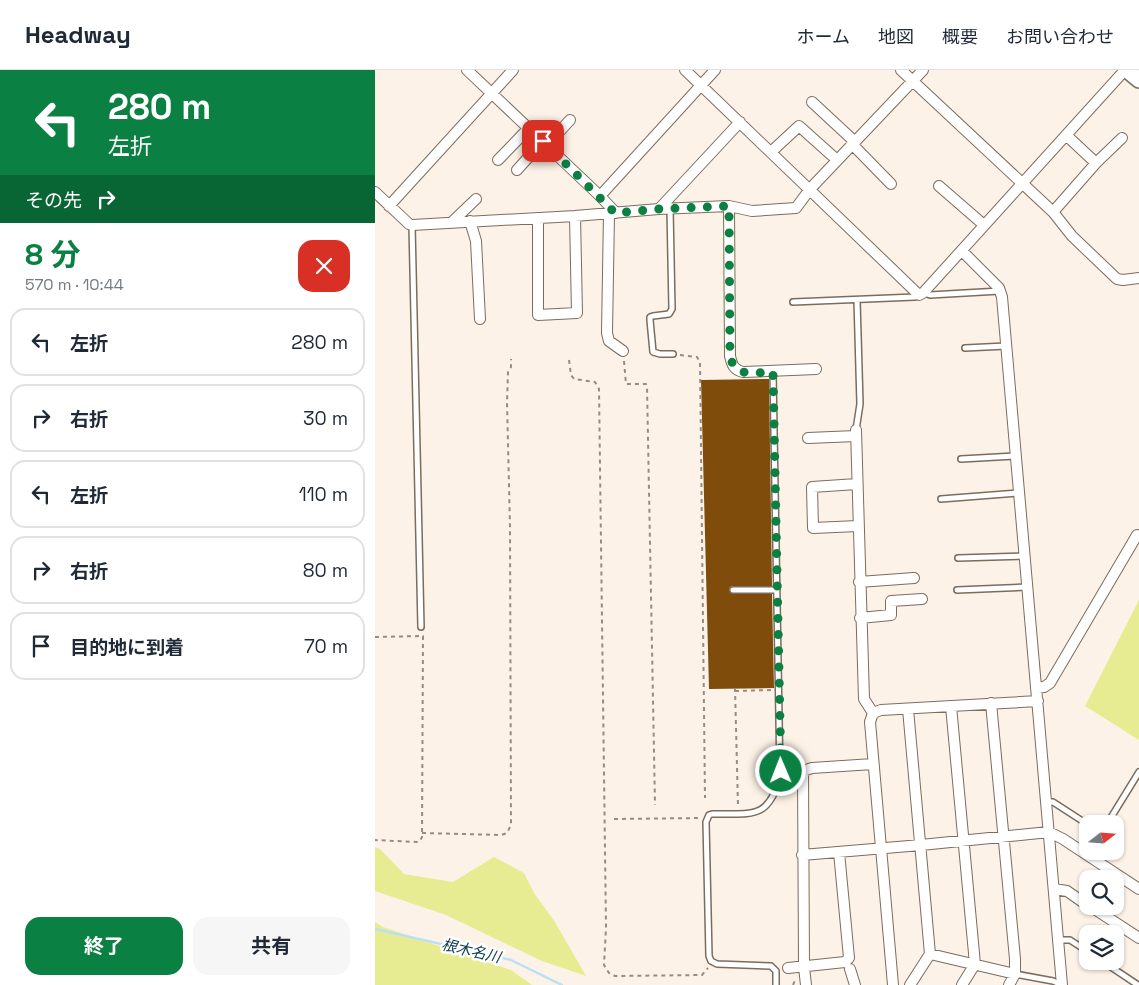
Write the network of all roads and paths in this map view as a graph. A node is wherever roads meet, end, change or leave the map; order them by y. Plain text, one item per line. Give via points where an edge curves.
1 (467, 70) edge
2 (513, 70) edge
3 (685, 70) edge
4 (715, 70) edge
5 (901, 70) edge
6 (923, 70) edge
7 (1126, 70) edge
8 (1139, 80) edge
9 (913, 81) junction
10 (701, 85) junction
11 (492, 92) junction
12 (812, 102) dead end
13 (570, 120) dead end
14 (740, 122) junction
15 (529, 128) junction
16 (1066, 135) junction
17 (1122, 138) dead end
18 (545, 143) junction
19 (853, 143) junction
20 (771, 152) junction
21 (498, 160) dead end
22 (837, 160) junction
23 (1096, 163) junction
24 (517, 170) dead end
25 (1022, 182) junction
26 (891, 184) dead end
27 (939, 186) dead end
28 (810, 189) junction
29 (375, 192) edge
30 (599, 196) junction
31 (476, 199) dead end
32 (389, 206) junction
33 (729, 206) junction
34 (664, 209) junction
35 (1053, 212) junction
36 (612, 213) junction
37 (575, 216) junction
38 (538, 218) junction
39 (470, 221) junction
40 (452, 222) junction
41 (412, 225) junction
42 (984, 225) junction
43 (962, 251) junction
44 (1139, 278) edge
45 (1000, 291) junction
46 (921, 294) junction
47 (857, 300) junction
48 (793, 302) dead end
49 (481, 320) dead end
50 (1006, 346) junction
51 (965, 348) dead end
52 (623, 351) joint
53 (673, 354) joint
54 (511, 359) dead end
55 (569, 360) dead end
56 (816, 369) dead end
57 (773, 372) junction
58 (856, 433) junction
59 (809, 438) dead end
60 (1016, 456) junction
61 (961, 459) dead end
62 (857, 484) junction
63 (1019, 493) junction
64 (941, 499) dead end
65 (858, 526) junction
66 (1137, 535) dead end
67 (1025, 556) junction
68 (958, 558) dead end
69 (914, 578) dead end
70 (859, 582) junction
71 (1028, 587) junction
72 (733, 590) dead end
73 (777, 590) junction
74 (957, 590) dead end
75 (922, 599) dead end
76 (861, 618) junction
77 (421, 628) dead end
78 (375, 637) edge
79 (1037, 688) junction
80 (779, 690) junction
81 (1038, 701) junction
82 (991, 703) junction
83 (951, 706) junction
84 (908, 709) junction
85 (873, 714) junction
86 (873, 764) junction
87 (1139, 772) edge
88 (705, 798) dead end
89 (1047, 802) junction
90 (655, 805) dead end
91 (739, 814) junction
92 (1113, 815) edge
93 (706, 818) junction
94 (614, 819) dead end
95 (1079, 819) edge
96 (1049, 832) junction
97 (422, 833) junction
98 (1004, 836) junction
99 (375, 840) edge
100 (963, 841) junction
101 (921, 846) junction
102 (880, 848) junction
103 (839, 852) junction
104 (802, 855) junction
105 (1054, 889) junction
106 (1139, 889) edge
107 (1079, 899) edge
108 (1103, 915) edge
109 (1139, 938) edge
110 (1059, 940) junction
111 (1079, 946) edge
112 (930, 954) junction
113 (711, 961) junction
114 (975, 964) junction
115 (804, 966) junction
116 (788, 968) dead end
117 (850, 969) dead end
118 (1116, 970) edge
119 (1015, 974) junction
120 (776, 985) edge
121 (807, 985) edge
122 (855, 985) edge
123 (893, 985) edge
124 (910, 985) edge
125 (962, 985) edge
126 (1009, 985) edge
127 (1062, 985) edge
128 (1138, 985) edge

1 - 11 street
2 - 11 street
3 - 10 street
4 - 10 street
5 - 9 street
6 - 9 street
7 - 8 main road
7 - 16 street
9 - 19 street
9 - 25 street
10 - 14 street
10 - 30 street
11 - 15 street
11 - 32 street
12 - 19 street
13 - 18 street
14 - 20 street
14 - 34 street
15 - 18 street
15 - 21 street
16 - 23 street
16 - 25 street
17 - 23 street
18 - 24 street
18 - 30 street
19 - 22 street
19 - 26 street
20 - 22 street via 799,126
20 - 28 street
22 - 28 street
23 - 35 street
25 - 35 street
25 - 42 street
27 - 42 street
28 - 33 street via 796,208 752,211
28 - 46 street
29 - 32 street
30 - 36 street
31 - 40 street
32 - 41 street
33 - 34 street
33 - 57 street via 732,365 737,371
34 - 36 street
34 - 53 lane via 672,309 669,314 653,316 650,320 653,352
35 - 44 street via 1072,236 1117,279
36 - 37 street
36 - 52 street via 607,333 609,341
37 - 38 street
37 - 38 street via 577,314 538,315
38 - 39 street
39 - 40 street
39 - 49 street via 476,241
40 - 41 street
41 - 77 lane
42 - 43 street
43 - 45 street
43 - 46 street
45 - 46 lane
45 - 50 street
46 - 47 lane
47 - 48 lane
47 - 58 lane via 859,404
50 - 51 lane
50 - 60 street
52 - 90 path via 626,384 647,386
53 - 88 path via 697,357 700,362
54 - 97 path via 507,402 511,825 507,833 501,835
55 - 113 path via 574,379 595,382 599,389 604,966 615,976 699,976
56 - 57 street
57 - 73 lane
58 - 59 street
58 - 62 street
60 - 61 lane
60 - 63 street
62 - 65 street
62 - 65 street via 812,486 813,528
63 - 64 lane
63 - 67 street
65 - 70 street
66 - 79 street via 1051,683
67 - 68 lane
67 - 71 street
69 - 70 street
70 - 76 street
71 - 74 lane
71 - 79 street
72 - 73 lane
73 - 80 lane
75 - 76 street via 891,601 891,615
76 - 85 street via 863,699
78 - 97 path via 423,636
79 - 81 street
80 - 91 lane via 781,771 777,786 770,802 761,811
80 - 91 path via 735,690
81 - 82 street
81 - 89 street
82 - 83 street
82 - 98 street
83 - 84 street
83 - 100 street
84 - 85 street via 881,710
84 - 101 street
85 - 86 street via 870,722
86 - 102 street
86 - 104 street via 803,771
87 - 92 lane
89 - 95 lane via 1053,802
89 - 96 street
91 - 93 lane via 712,814
93 - 94 path
93 - 113 lane
96 - 98 street
96 - 105 street
96 - 106 street
97 - 99 path via 417,842
98 - 100 street
98 - 119 street
100 - 101 street
100 - 114 street
101 - 102 street
101 - 112 street
102 - 103 street
102 - 123 street
103 - 104 street
103 - 115 street via 849,958 845,962
104 - 115 street
105 - 107 street via 1067,891
105 - 110 street
108 - 109 street
110 - 111 lane via 1070,940
110 - 127 street
112 - 114 street
112 - 124 street
113 - 120 lane via 771,966 776,971
114 - 119 street
114 - 125 street
115 - 116 street
115 - 121 street
117 - 122 street
118 - 128 lane
119 - 126 street
119 - 127 lane

